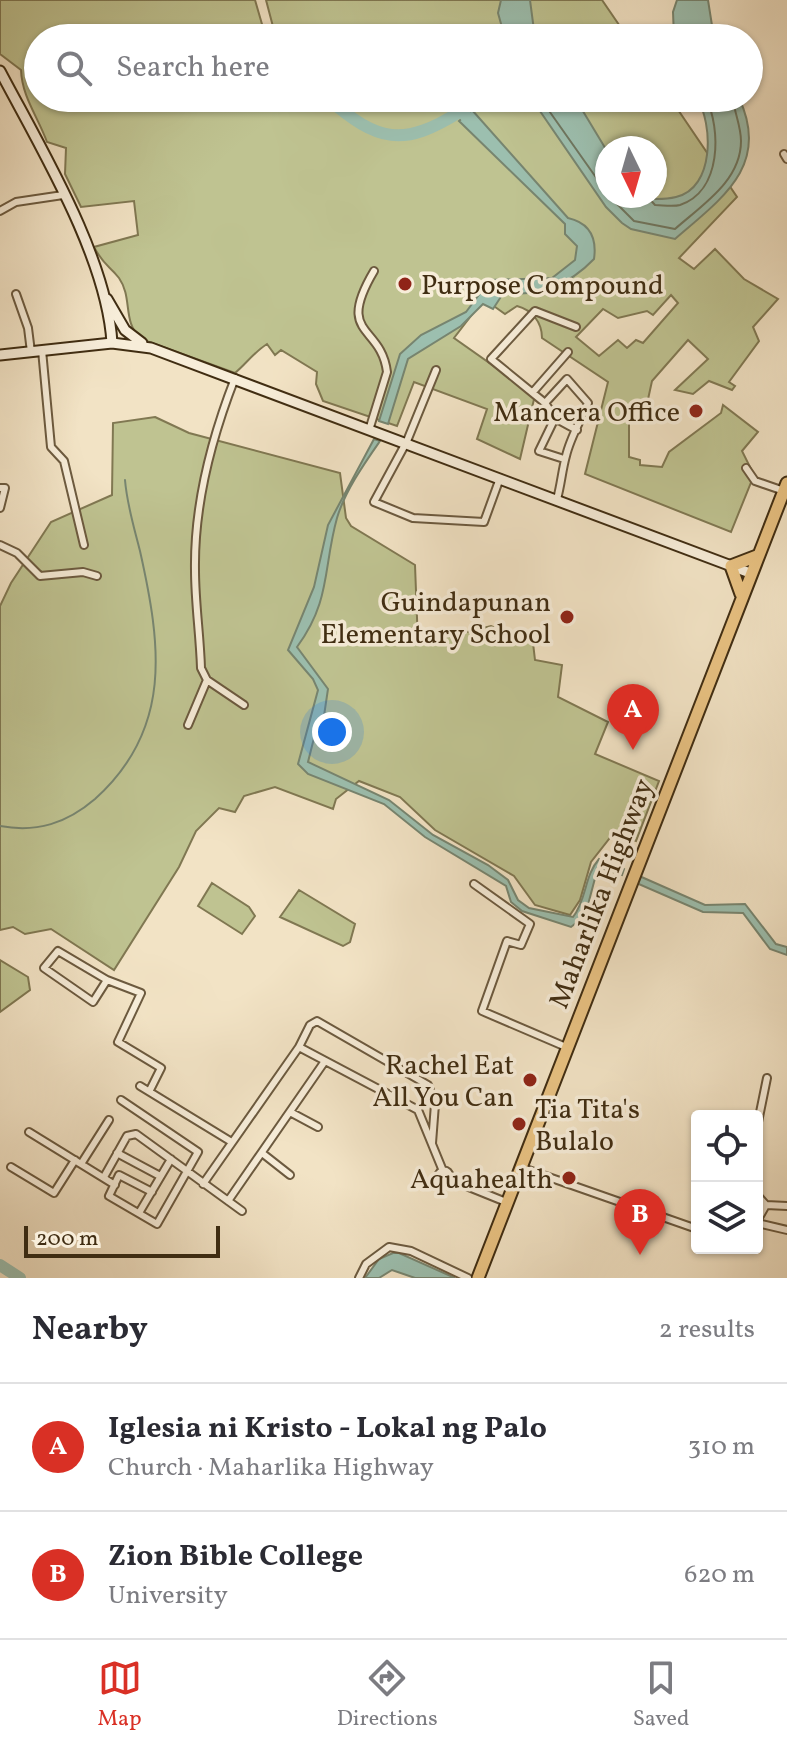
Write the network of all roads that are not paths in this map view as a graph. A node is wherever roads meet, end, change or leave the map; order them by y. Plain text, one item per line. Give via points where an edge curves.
1 (0, 71) edge
2 (63, 195) junction
3 (0, 211) edge
4 (374, 271) dead end
5 (16, 294) dead end
6 (105, 296) junction
7 (576, 327) dead end
8 (125, 330) junction
9 (112, 343) junction
10 (125, 343) junction
11 (151, 348) junction
12 (42, 350) junction
13 (31, 352) junction
14 (568, 352) dead end
15 (0, 355) edge
16 (436, 370) dead end
17 (235, 378) junction
18 (533, 392) junction
19 (545, 403) junction
20 (555, 418) junction
21 (372, 428) junction
22 (577, 430) junction
23 (407, 441) junction
24 (564, 459) junction
25 (746, 468) dead end
26 (500, 478) junction
27 (785, 487) edge
28 (3, 488) edge
29 (557, 499) junction
30 (0, 508) edge
31 (0, 545) edge
32 (84, 545) dead end
33 (757, 556) junction
34 (731, 566) junction
35 (750, 573) junction
36 (97, 576) dead end
37 (741, 597) junction
38 (207, 680) junction
39 (244, 705) dead end
40 (188, 725) dead end
41 (474, 884) dead end
42 (107, 980) junction
43 (299, 1047) junction
44 (566, 1047) junction
45 (325, 1061) junction
46 (767, 1078) dead end
47 (140, 1086) dead end
48 (150, 1090) junction
49 (121, 1100) dead end
50 (760, 1110) edge
51 (290, 1112) junction
52 (109, 1120) dead end
53 (318, 1127) dead end
54 (29, 1132) dead end
55 (230, 1141) junction
56 (432, 1145) junction
57 (117, 1153) junction
58 (262, 1153) junction
59 (171, 1159) junction
60 (78, 1162) junction
61 (11, 1167) dead end
62 (520, 1167) junction
63 (187, 1172) junction
64 (290, 1175) dead end
65 (160, 1176) junction
66 (104, 1177) junction
67 (203, 1184) junction
68 (115, 1185) junction
69 (152, 1192) junction
70 (228, 1201) junction
71 (506, 1202) junction
72 (763, 1202) edge
73 (766, 1205) junction
74 (787, 1206) edge
75 (242, 1211) dead end
76 (763, 1211) edge
77 (139, 1213) junction
78 (763, 1224) edge
79 (691, 1227) edge
80 (787, 1230) edge
81 (359, 1278) edge
82 (468, 1278) edge
83 (478, 1278) edge

1 - 2 main road
2 - 3 street via 16,202
2 - 6 main road
4 - 21 street via 359,295 357,310 387,372
5 - 13 street
6 - 8 main road
6 - 9 main road
7 - 18 street via 535,311 491,359
8 - 10 main road via 130,339
8 - 11 main road
9 - 10 main road
9 - 12 main road
10 - 11 main road
11 - 17 main road
12 - 13 main road
12 - 32 street via 51,447 64,461
13 - 15 main road
14 - 18 street
16 - 23 street
17 - 21 main road
17 - 38 street via 203,483 196,535 197,618 201,668
18 - 19 street
19 - 20 street
19 - 22 street via 567,379 588,403
20 - 22 street
20 - 24 street via 539,451
21 - 23 main road
22 - 24 street
23 - 26 main road
23 - 26 street via 374,502 413,518 484,522
24 - 29 street via 566,471
25 - 27 street via 755,481
26 - 29 main road
27 - 33 highway, Maharlika Highway
28 - 30 street
29 - 34 main road
31 - 36 street via 17,553 40,576
33 - 34 highway
33 - 35 highway, Maharlika Highway
34 - 35 main road
34 - 37 highway
35 - 37 highway, Maharlika Highway
37 - 44 highway, Maharlika Highway
38 - 39 street
38 - 40 street
41 - 44 street via 530,924 521,945 507,941 482,1011
42 - 42 street via 93,1002 44,968 58,951
42 - 48 street via 141,993 118,1042 161,1068
43 - 45 street
43 - 55 street
43 - 56 street via 317,1021 428,1085 435,1104
44 - 62 highway, Maharlika Highway
45 - 51 street
45 - 56 street via 418,1110
46 - 50 street
47 - 48 street
48 - 55 street
49 - 63 street via 198,1152
51 - 53 street
51 - 58 street
52 - 60 street
54 - 60 street
55 - 67 street
56 - 71 street via 443,1171 440,1180
57 - 59 street via 127,1136 136,1134
57 - 65 street
57 - 66 street
58 - 64 street
58 - 70 street
59 - 63 street
59 - 65 street
60 - 61 street via 54,1193
60 - 66 street
62 - 71 highway, Maharlika Highway
62 - 79 street
63 - 67 street
63 - 77 street via 157,1224
65 - 69 street
66 - 68 street
67 - 70 street
68 - 69 street via 119,1175
68 - 77 street via 109,1196
69 - 77 street
70 - 75 street
71 - 83 highway, Maharlika Highway
72 - 73 street
73 - 74 street
73 - 76 street
78 - 80 street
81 - 82 street via 376,1254 389,1247 411,1251

